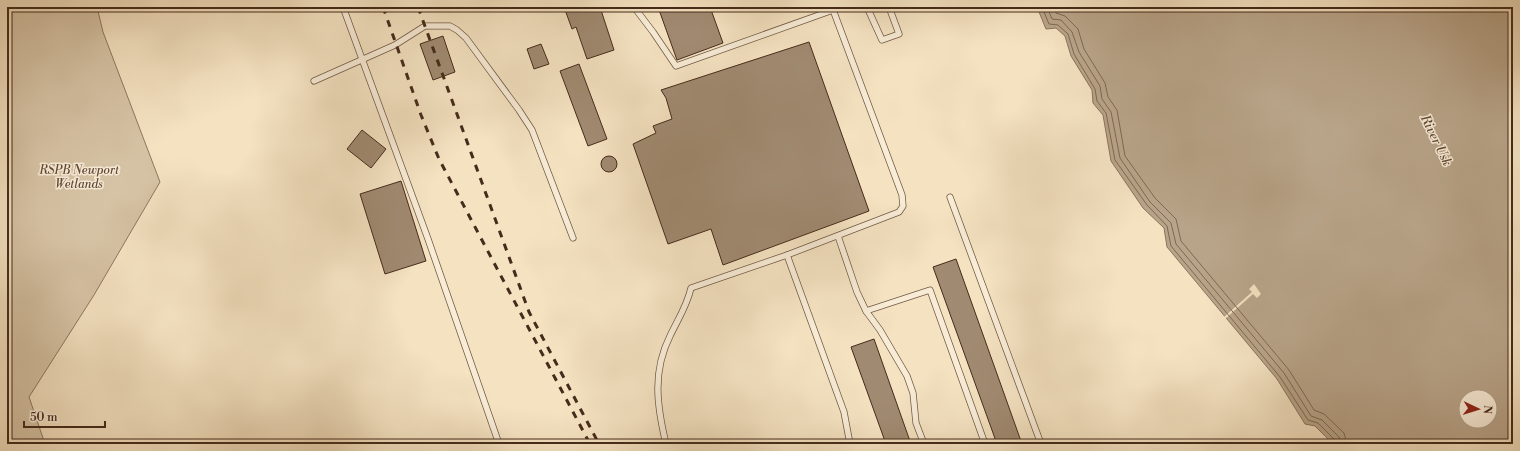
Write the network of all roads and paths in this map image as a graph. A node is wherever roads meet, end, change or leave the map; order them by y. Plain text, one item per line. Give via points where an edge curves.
1 (343, 7) edge
2 (634, 7) edge
3 (867, 7) edge
4 (889, 7) edge
5 (832, 8) edge
6 (362, 61) junction
7 (314, 81) dead end
8 (950, 197) dead end
9 (838, 236) junction
10 (573, 238) dead end
11 (788, 256) junction
12 (866, 311) junction
13 (499, 444) edge
14 (666, 444) edge
15 (850, 444) edge
16 (924, 444) edge
17 (985, 444) edge
18 (1041, 444) edge

1 - 6 lane
2 - 5 lane via 676,66
3 - 4 lane via 882,40 899,34
5 - 9 lane via 902,195 903,206 899,212
6 - 7 lane
6 - 10 lane via 396,45 425,26 442,25 457,30 466,38 532,130
6 - 13 lane via 428,239
8 - 18 lane
9 - 11 lane
9 - 12 lane
11 - 14 lane via 691,288 688,304 662,354 657,373 659,411
11 - 15 lane via 844,412
12 - 16 lane via 907,376 913,393 916,423
12 - 17 lane via 930,290

